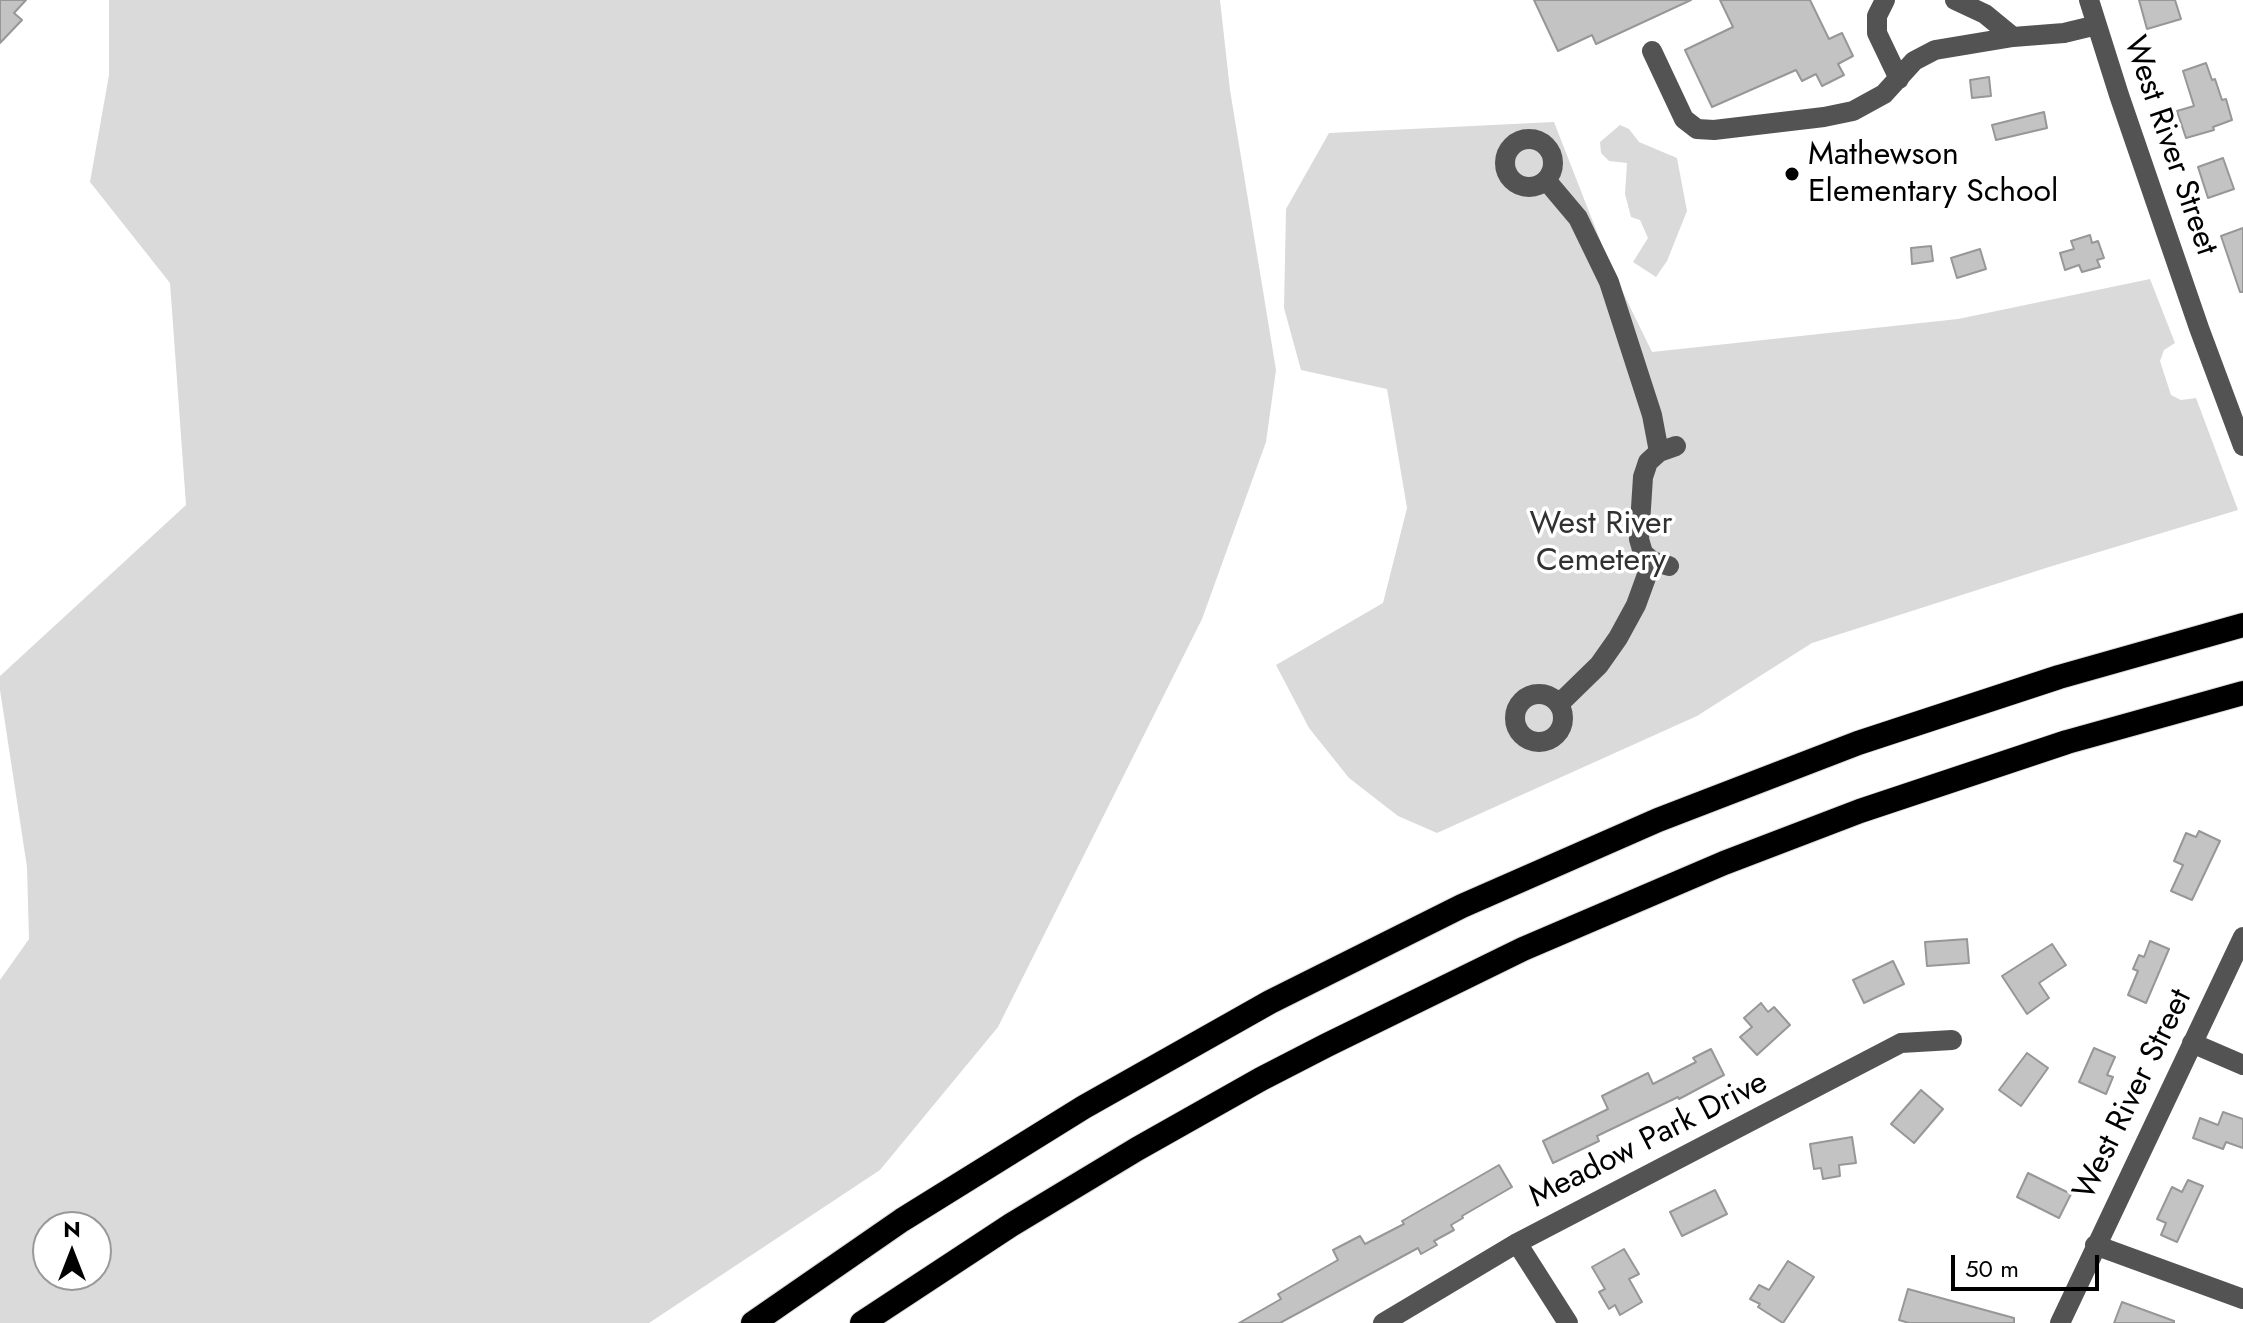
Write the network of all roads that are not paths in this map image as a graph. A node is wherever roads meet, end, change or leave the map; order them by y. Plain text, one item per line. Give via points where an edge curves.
1 (1885, 0) edge
2 (1955, 0) edge
3 (2089, 0) edge
4 (2097, 25) junction
5 (2013, 37) junction
6 (1652, 51) dead end
7 (1899, 79) junction
8 (1546, 180) dead end
9 (2242, 440) edge
10 (2243, 625) edge
11 (2243, 693) edge
12 (1559, 704) dead end
13 (2243, 937) edge
14 (1952, 1040) dead end
15 (2192, 1043) junction
16 (2243, 1065) edge
17 (1517, 1243) junction
18 (2095, 1245) junction
19 (2243, 1299) edge
20 (753, 1323) edge
21 (862, 1323) edge
22 (1383, 1323) edge
23 (1568, 1323) edge
24 (2060, 1323) edge

1 - 7 street via 1877,16 1877,33
2 - 5 street via 1985,14
3 - 4 street, West River Street
4 - 5 street
4 - 9 street, West River Street
5 - 7 street via 1935,50 1914,61
6 - 7 street via 1684,119 1704,130 1853,111
8 - 12 street via 1578,218 1609,282 1667,449 1648,462 1643,477 1639,539 1643,553 1661,564 1599,665
10 - 20 highway via 2059,677 1858,743 1644,826 1462,906 1270,1002 1096,1100 902,1220
11 - 21 highway via 2067,742 1860,811 1523,949 1187,1120
13 - 15 street, West River Street
14 - 17 street, Meadow Park Drive via 1901,1043
15 - 16 street
15 - 18 street, West River Street
17 - 22 street, Meadow Park Drive
17 - 23 street
18 - 19 street
18 - 24 street, West River Street

